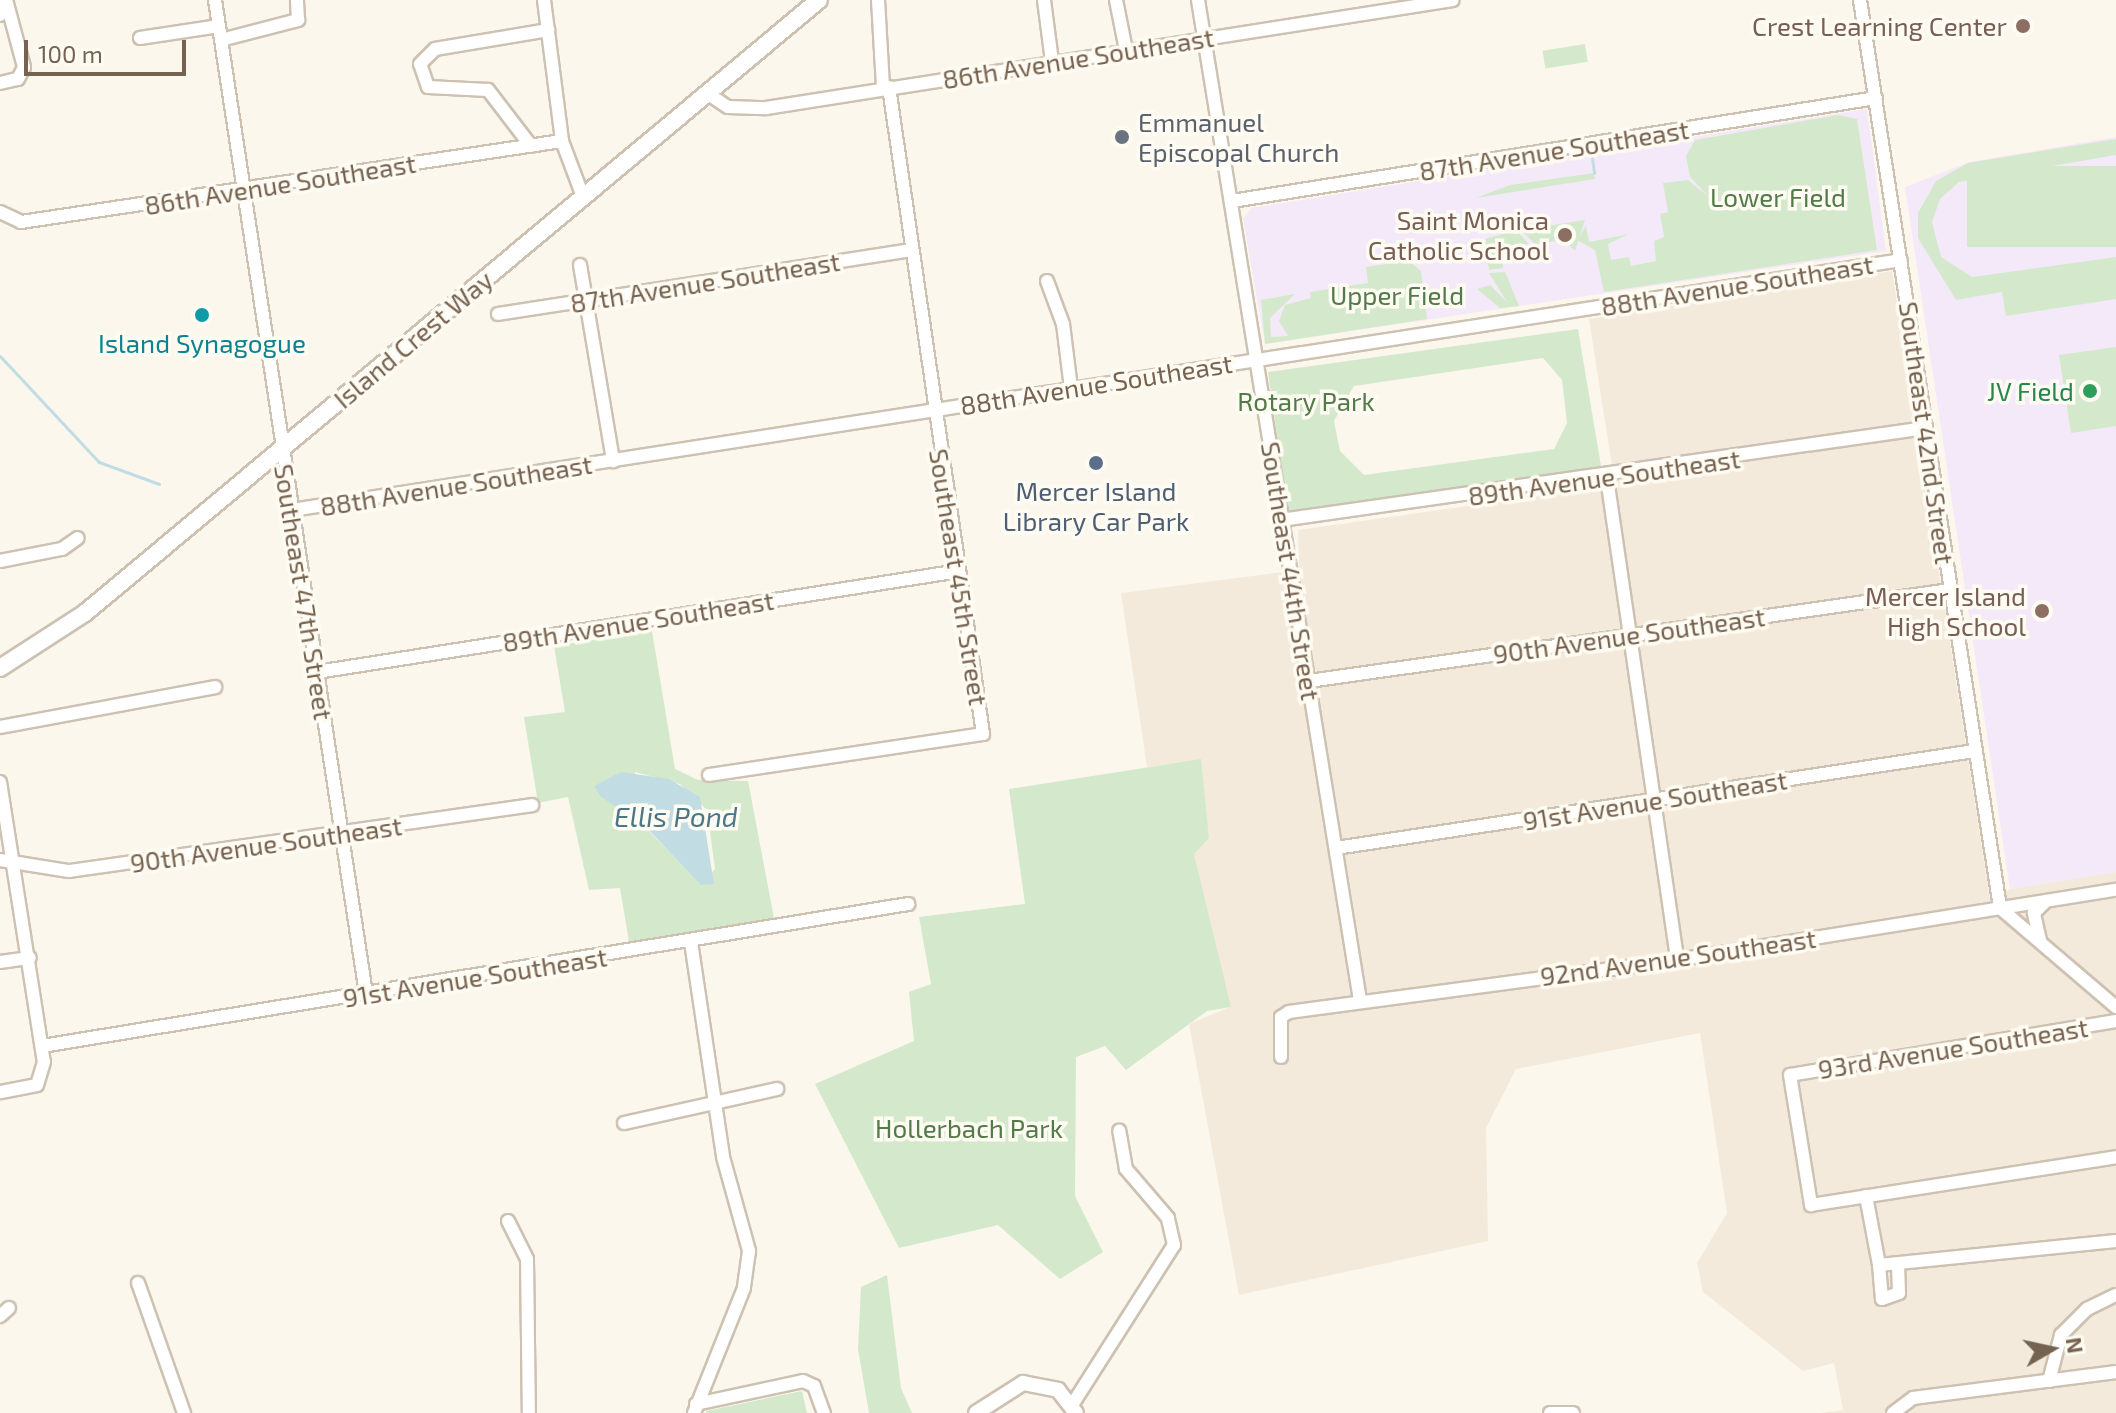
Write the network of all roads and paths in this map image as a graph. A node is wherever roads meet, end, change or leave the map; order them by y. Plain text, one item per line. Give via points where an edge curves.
1 (6, 0) edge
2 (215, 0) edge
3 (297, 0) edge
4 (544, 0) edge
5 (819, 0) edge
6 (878, 0) edge
7 (1044, 0) edge
8 (1116, 0) edge
9 (1198, 0) edge
10 (1453, 0) edge
11 (1860, 0) edge
12 (1389, 5) edge
13 (0, 15) edge
14 (219, 26) junction
15 (548, 30) junction
16 (140, 38) dead end
17 (1204, 39) junction
18 (221, 40) junction
19 (1126, 50) junction
20 (1052, 62) junction
21 (0, 83) edge
22 (886, 88) junction
23 (707, 93) junction
24 (1876, 98) junction
25 (562, 141) junction
26 (531, 146) junction
27 (244, 190) junction
28 (583, 197) junction
29 (1232, 201) junction
30 (0, 212) edge
31 (912, 250) junction
32 (1901, 260) junction
33 (580, 265) dead end
34 (1047, 281) dead end
35 (586, 300) junction
36 (498, 314) dead end
37 (1255, 358) junction
38 (1071, 388) junction
39 (934, 410) junction
40 (1925, 428) junction
41 (281, 448) junction
42 (613, 461) junction
43 (1607, 478) junction
44 (292, 510) junction
45 (1281, 520) junction
46 (78, 538) dead end
47 (0, 561) edge
48 (959, 571) junction
49 (1950, 590) junction
50 (1630, 635) junction
51 (0, 668) edge
52 (317, 672) junction
53 (1309, 681) junction
54 (215, 687) dead end
55 (0, 727) edge
56 (1974, 751) junction
57 (709, 775) dead end
58 (0, 782) edge
59 (1653, 800) junction
60 (532, 805) dead end
61 (340, 836) junction
62 (1336, 848) junction
63 (0, 860) edge
64 (14, 865) junction
65 (2116, 890) edge
66 (2046, 901) junction
67 (908, 904) dead end
68 (2000, 908) junction
69 (691, 942) junction
70 (2041, 943) junction
71 (30, 958) junction
72 (1677, 960) junction
73 (0, 962) edge
74 (366, 994) junction
75 (1360, 1000) junction
76 (2116, 1007) edge
77 (2116, 1021) edge
78 (42, 1046) junction
79 (1281, 1057) dead end
80 (777, 1089) dead end
81 (0, 1092) edge
82 (714, 1105) junction
83 (624, 1123) dead end
84 (1119, 1131) dead end
85 (2116, 1157) edge
86 (1866, 1196) junction
87 (508, 1221) dead end
88 (2116, 1241) edge
89 (1879, 1265) junction
90 (1898, 1268) junction
91 (138, 1283) dead end
92 (2116, 1295) edge
93 (2116, 1372) edge
94 (2049, 1381) junction
95 (695, 1409) edge
96 (1074, 1409) edge
97 (184, 1413) edge
98 (529, 1413) edge
99 (824, 1413) edge
100 (976, 1413) edge
101 (1550, 1413) edge
102 (1573, 1413) edge
103 (1893, 1413) edge

1 - 13 street
1 - 21 street via 24,67 18,79
2 - 14 street, Southeast 47th Street
3 - 18 street via 298,20
4 - 15 street
5 - 23 main road, Island Crest Way
6 - 22 street, Southeast 45th Street
7 - 20 street
8 - 19 street
9 - 17 street, Southeast 44th Street
10 - 12 street, 86th Avenue Southeast
11 - 24 street, Southeast 42nd Street
12 - 17 street, 86th Avenue Southeast
14 - 16 street
14 - 18 street, Southeast 47th Street
15 - 25 street
15 - 26 street via 435,49 420,64 428,87 488,90
17 - 19 street, 86th Avenue Southeast
17 - 29 street, Southeast 44th Street
18 - 27 street, Southeast 47th Street
19 - 20 street, 86th Avenue Southeast
20 - 22 street, 86th Avenue Southeast
22 - 23 street, 86th Avenue Southeast via 747,109
22 - 31 street, Southeast 45th Street
23 - 28 main road, Island Crest Way
24 - 29 street, 87th Avenue Southeast
24 - 32 street, Southeast 42nd Street
25 - 26 street, 86th Avenue Southeast
25 - 28 street
26 - 27 street, 86th Avenue Southeast
27 - 30 street, 86th Avenue Southeast via 21,222
27 - 41 street, Southeast 47th Street
28 - 41 main road, Island Crest Way
29 - 37 street, Southeast 44th Street
31 - 35 street, 87th Avenue Southeast
31 - 39 street, Southeast 45th Street
32 - 37 street, 88th Avenue Southeast
32 - 40 street, Southeast 42nd Street
33 - 35 street
34 - 38 street via 1063,324
35 - 36 street, 87th Avenue Southeast
35 - 42 street
37 - 38 street, 88th Avenue Southeast
37 - 45 street, Southeast 44th Street
38 - 39 street, 88th Avenue Southeast
39 - 42 street, 88th Avenue Southeast
39 - 48 street, Southeast 45th Street
40 - 43 street, 89th Avenue Southeast
40 - 49 street, Southeast 42nd Street
41 - 44 street, Southeast 47th Street
41 - 51 main road, Island Crest Way via 73,622
42 - 44 street, 88th Avenue Southeast
43 - 45 street, 89th Avenue Southeast
43 - 50 street
44 - 52 street, Southeast 47th Street
45 - 53 street, Southeast 44th Street
46 - 47 street via 62,549
48 - 52 street, 89th Avenue Southeast
48 - 57 street, Southeast 45th Street via 983,734
49 - 50 street, 90th Avenue Southeast
49 - 56 street, Southeast 42nd Street
50 - 53 street, 90th Avenue Southeast
50 - 59 street
52 - 61 street, Southeast 47th Street
53 - 62 street, Southeast 44th Street
54 - 55 street
56 - 59 street, 91st Avenue Southeast
56 - 68 street, Southeast 42nd Street
58 - 64 street
59 - 62 street, 91st Avenue Southeast
59 - 72 street
60 - 61 street, 90th Avenue Southeast
61 - 64 street, 90th Avenue Southeast via 69,871
61 - 74 street, Southeast 47th Street
62 - 75 street, Southeast 44th Street
63 - 64 street, 90th Avenue Southeast
64 - 71 street
65 - 66 street, 92nd Avenue Southeast
66 - 68 street, 92nd Avenue Southeast
66 - 70 street via 2033,921
67 - 69 street, 91st Avenue Southeast
68 - 70 street
68 - 72 street, 92nd Avenue Southeast
69 - 74 street, 91st Avenue Southeast
69 - 82 street
70 - 76 street
71 - 73 street
71 - 78 street
72 - 75 street, 92nd Avenue Southeast
74 - 78 street, 91st Avenue Southeast
75 - 79 street, 92nd Avenue Southeast via 1281,1017
77 - 86 street, 93rd Avenue Southeast via 1790,1075 1811,1205
78 - 81 street via 41,1081
80 - 82 street
82 - 83 street
82 - 95 street via 749,1267
84 - 96 street via 1126,1169 1168,1218 1174,1245
85 - 86 street
86 - 89 street
87 - 98 street via 527,1259
88 - 90 street
89 - 90 street
89 - 90 street via 1882,1299 1899,1293
91 - 97 street
92 - 94 street via 2087,1309 2061,1335
93 - 94 street
94 - 103 street via 1913,1398
95 - 99 street via 803,1381 814,1386
96 - 100 street via 1046,1386 1014,1384
101 - 102 street

